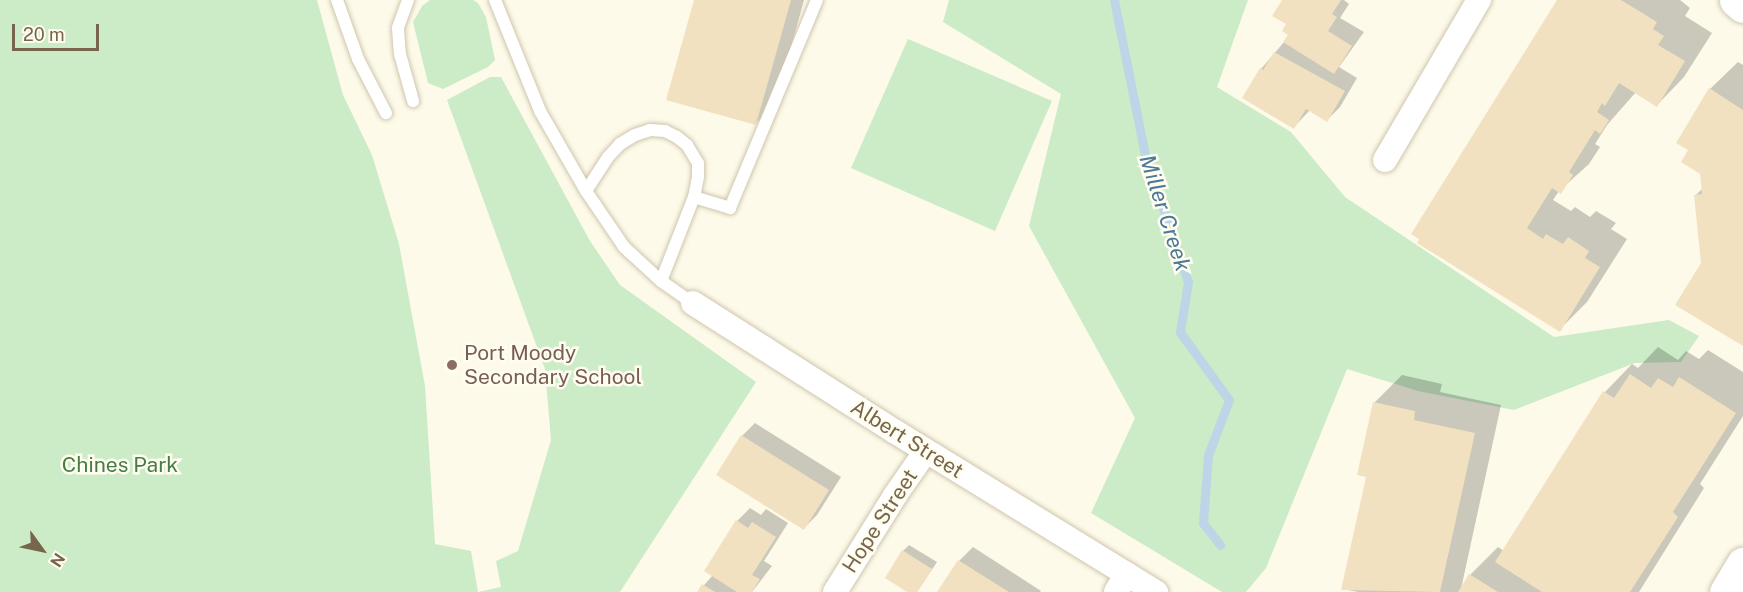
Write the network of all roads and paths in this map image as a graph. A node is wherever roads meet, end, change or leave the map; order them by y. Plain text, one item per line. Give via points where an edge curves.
1 (337, 0) edge
2 (408, 0) edge
3 (495, 0) edge
4 (817, 0) edge
5 (1479, 0) edge
6 (1736, 0) edge
7 (1743, 6) edge
8 (413, 102) dead end
9 (386, 113) dead end
10 (1385, 160) dead end
11 (586, 191) junction
12 (694, 197) junction
13 (661, 281) junction
14 (693, 303) joint
15 (926, 451) junction
16 (1743, 564) edge
17 (1122, 583) edge
18 (835, 592) edge
19 (1156, 592) edge
20 (1726, 592) edge

1 - 9 lane via 358,59
2 - 8 lane via 398,28 400,54
3 - 11 lane, Albert Street via 540,111
4 - 12 lane via 730,208
5 - 10 street
6 - 7 main road
11 - 12 lane via 620,144 650,130 677,136 693,152 698,170
11 - 13 lane, Albert Street via 624,247
12 - 13 lane
13 - 14 lane, Albert Street
14 - 15 street, Albert Street
15 - 17 street, Albert Street
15 - 18 street, Hope Street
16 - 20 main road
17 - 19 street, Albert Street

